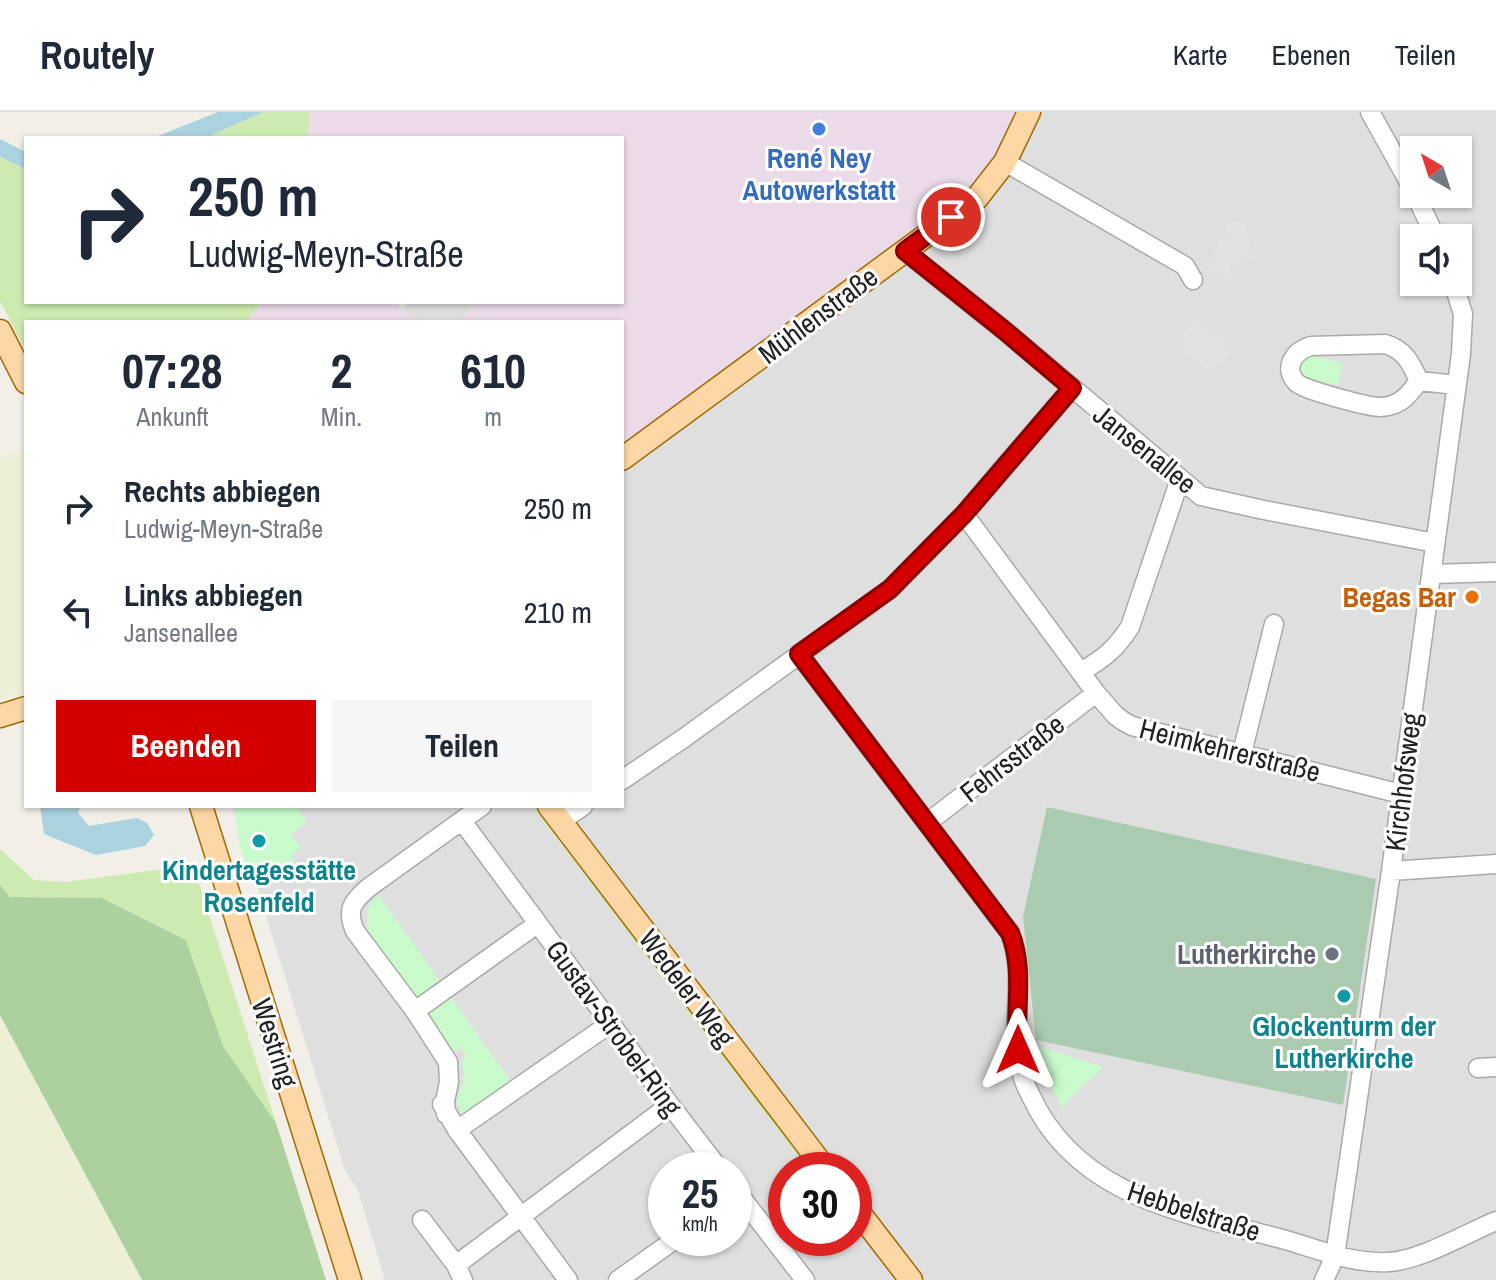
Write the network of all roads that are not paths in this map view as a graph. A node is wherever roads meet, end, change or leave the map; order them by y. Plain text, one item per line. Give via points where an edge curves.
1 (1029, 112) edge
2 (1370, 112) edge
3 (1005, 162) junction
4 (1400, 165) edge
5 (905, 251) junction
6 (1193, 280) dead end
7 (1457, 296) edge
8 (0, 331) edge
9 (24, 378) edge
10 (1419, 381) junction
11 (1457, 385) junction
12 (1072, 388) junction
13 (624, 458) edge
14 (1180, 479) junction
15 (964, 514) junction
16 (1435, 543) junction
17 (1496, 572) edge
18 (1433, 574) junction
19 (1274, 624) dead end
20 (799, 654) junction
21 (1081, 672) junction
22 (1096, 693) junction
23 (24, 709) edge
24 (0, 716) edge
25 (24, 719) edge
26 (0, 725) edge
27 (1242, 753) junction
28 (624, 779) edge
29 (1401, 794) junction
30 (202, 808) edge
31 (479, 808) edge
32 (576, 808) edge
33 (555, 814) edge
34 (462, 821) junction
35 (927, 823) junction
36 (1496, 864) edge
37 (1391, 871) junction
38 (530, 914) junction
39 (415, 1011) junction
40 (611, 1023) junction
41 (670, 1105) junction
42 (457, 1130) junction
43 (706, 1152) edge
44 (812, 1152) edge
45 (752, 1213) edge
46 (520, 1216) junction
47 (422, 1220) dead end
48 (1496, 1221) edge
49 (872, 1229) edge
50 (652, 1256) edge
51 (1335, 1256) junction
52 (459, 1273) edge
53 (350, 1280) edge
54 (568, 1280) edge
55 (618, 1280) edge
56 (805, 1280) edge
57 (911, 1280) edge
58 (1324, 1280) edge

1 - 3 main road, Mühlenstraße
2 - 4 street
3 - 5 main road, Mühlenstraße via 977,198
3 - 6 street via 1185,266
5 - 12 street, Jansenallee
5 - 13 main road, Mühlenstraße
7 - 11 street, Kirchhofsweg via 1463,314
8 - 9 main road
10 - 10 street via 1402,401 1381,408 1302,388 1292,376 1292,362 1295,354 1311,346 1385,344 1403,353
10 - 11 street
11 - 16 street, Kirchhofsweg
12 - 14 street, Jansenallee
12 - 15 street
14 - 16 street, Jansenallee via 1201,496
14 - 21 street via 1130,627 1119,644
15 - 20 street via 890,589
15 - 21 street, Heimkehrerstraße
16 - 18 street, Kirchhofsweg
17 - 18 street
18 - 29 street, Kirchhofsweg
19 - 27 street
20 - 28 street
20 - 35 street, Hebbelstraße
21 - 22 street, Heimkehrerstraße
22 - 27 street, Heimkehrerstraße via 1127,724
22 - 35 street, Fehrsstraße
23 - 24 main road
25 - 26 main road
27 - 29 street, Heimkehrerstraße
29 - 37 street, Kirchhofsweg
30 - 53 main road, Westring
31 - 34 street
32 - 33 street
33 - 44 main road, Wedeler Weg
34 - 38 street, Gustav-Strobel-Ring
34 - 39 street via 368,888 351,907 355,931
35 - 51 street, Hebbelstraße via 1014,942 1020,1071 1038,1112 1068,1151 1127,1193 1161,1207
36 - 37 street
37 - 51 street, Kirchhofsweg
38 - 39 street, Gustav-Strobel-Ring
38 - 40 street, Gustav-Strobel-Ring
39 - 42 street via 448,1062 446,1114
40 - 41 street, Gustav-Strobel-Ring
40 - 42 street
41 - 43 street, Gustav-Strobel-Ring
41 - 46 street
42 - 46 street
45 - 56 street
46 - 52 street
46 - 54 street
47 - 52 street
48 - 51 street, Hebbelstraße via 1390,1262
49 - 57 main road
50 - 55 street
51 - 58 street, Kirchhofsweg

